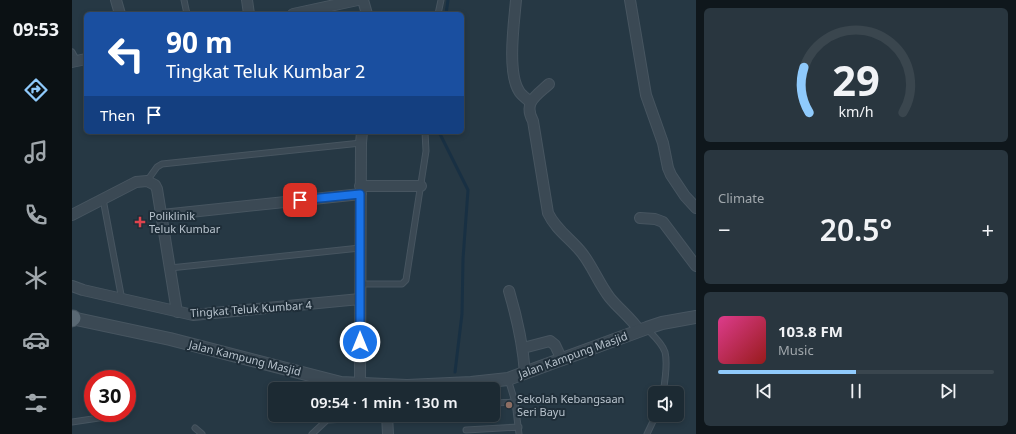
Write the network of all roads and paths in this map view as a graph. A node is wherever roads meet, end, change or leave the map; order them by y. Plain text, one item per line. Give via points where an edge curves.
1 (116, 0) edge
2 (184, 0) edge
3 (247, 0) edge
4 (358, 0) edge
5 (363, 0) edge
6 (441, 0) edge
7 (516, 0) edge
8 (630, 0) edge
9 (119, 12) edge
10 (186, 12) edge
11 (249, 12) edge
12 (302, 12) edge
13 (366, 12) edge
14 (438, 12) edge
15 (549, 84) dead end
16 (530, 102) junction
17 (362, 134) edge
18 (425, 134) edge
19 (361, 143) junction
20 (149, 181) junction
21 (421, 186) junction
22 (360, 190) junction
23 (103, 198) junction
24 (696, 208) edge
25 (72, 215) edge
26 (162, 215) junction
27 (640, 218) dead end
28 (360, 248) junction
29 (696, 266) edge
30 (170, 268) junction
31 (360, 284) junction
32 (72, 286) edge
33 (509, 291) dead end
34 (360, 299) junction
35 (122, 300) junction
36 (177, 312) junction
37 (696, 317) edge
38 (72, 318) edge
39 (642, 329) junction
40 (522, 348) junction
41 (562, 360) junction
42 (525, 373) junction
43 (508, 379) junction
44 (325, 382) edge
45 (360, 382) edge
46 (486, 382) edge
47 (663, 386) edge
48 (515, 402) junction
49 (500, 403) edge
50 (84, 420) edge
51 (72, 422) edge
52 (323, 422) edge
53 (387, 422) edge
54 (653, 422) edge
55 (519, 427) junction
56 (195, 428) dead end
57 (466, 430) dead end
58 (490, 431) edge
59 (202, 434) edge
60 (312, 434) edge
61 (388, 434) edge
62 (519, 434) edge
63 (647, 434) edge

1 - 9 street
2 - 10 lane
3 - 11 street
4 - 12 street
5 - 13 street
6 - 14 lane
7 - 16 street via 513,77 519,91
8 - 24 street via 646,95 663,143 668,168 684,196
15 - 16 street
16 - 39 street via 530,115 548,213 552,221 582,252 610,299
17 - 19 street
18 - 21 lane via 426,151
19 - 20 lane via 162,164
19 - 22 street
20 - 23 street via 136,182
20 - 26 street via 157,189
21 - 22 street
21 - 31 lane via 404,282
22 - 26 street
22 - 28 street
23 - 25 street
23 - 35 lane
26 - 30 street
27 - 29 street via 663,222
28 - 30 lane
28 - 31 street
30 - 36 street
31 - 34 street
32 - 35 street, Tingkat Teluk Kumbar 4
33 - 40 street
34 - 36 street, Tingkat Teluk Kumbar 4 via 193,316
34 - 45 street
35 - 36 street, Tingkat Teluk Kumbar 4
37 - 39 street, Jalan Kampung Masjid
38 - 44 street, Jalan Kampung Masjid via 170,340
39 - 41 street, Jalan Kampung Masjid
39 - 47 lane via 662,346 664,351 666,371
40 - 41 street via 550,341 555,345
40 - 42 street
41 - 42 street, Jalan Kampung Masjid
42 - 43 street, Jalan Kampung Masjid
43 - 46 street, Jalan Kampung Masjid
43 - 48 lane
48 - 49 lane
48 - 55 lane
50 - 51 lane
52 - 60 lane
53 - 61 street
54 - 63 lane
55 - 58 lane
55 - 62 lane
56 - 59 lane
57 - 58 lane

